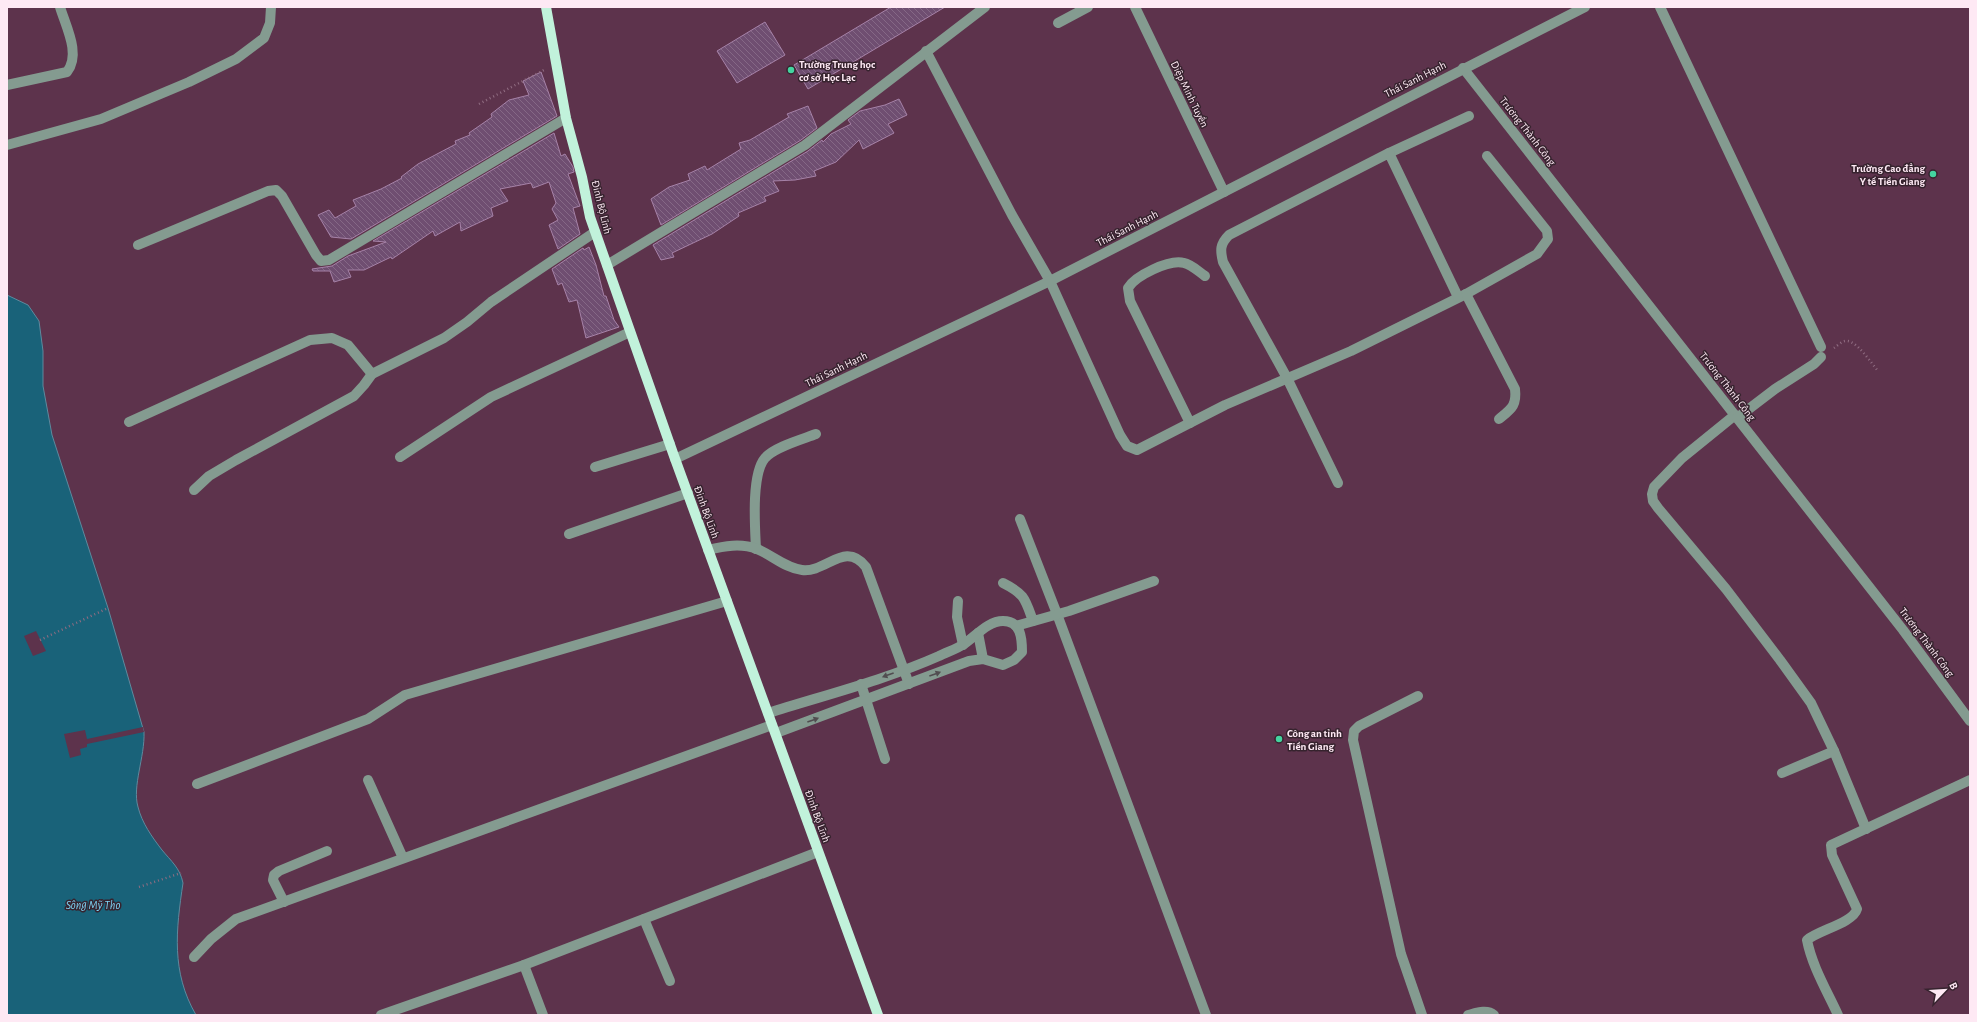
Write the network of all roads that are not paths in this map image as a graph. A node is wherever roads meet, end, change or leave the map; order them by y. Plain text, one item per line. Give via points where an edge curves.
1 (60, 7) edge
2 (271, 7) edge
3 (546, 7) edge
4 (985, 7) edge
5 (1088, 7) edge
6 (1135, 7) edge
7 (1585, 7) edge
8 (1660, 7) edge
9 (1058, 23) dead end
10 (926, 51) junction
11 (1463, 68) junction
12 (7, 84) edge
13 (1469, 116) dead end
14 (566, 118) junction
15 (7, 145) edge
16 (1389, 153) junction
17 (1487, 156) dead end
18 (1224, 192) junction
19 (595, 232) junction
20 (138, 245) dead end
21 (607, 265) junction
22 (1205, 276) dead end
23 (1050, 280) junction
24 (1462, 296) junction
25 (630, 332) junction
26 (372, 374) junction
27 (1287, 378) junction
28 (1736, 417) junction
29 (1499, 419) dead end
30 (129, 422) dead end
31 (1190, 423) junction
32 (816, 434) dead end
33 (670, 444) junction
34 (400, 457) dead end
35 (675, 460) junction
36 (595, 468) dead end
37 (1338, 483) dead end
38 (194, 490) dead end
39 (688, 493) junction
40 (1020, 519) dead end
41 (569, 534) dead end
42 (756, 549) junction
43 (708, 550) junction
44 (1154, 580) dead end
45 (1003, 583) dead end
46 (727, 601) junction
47 (958, 602) dead end
48 (1057, 614) junction
49 (1033, 621) junction
50 (1016, 626) junction
51 (978, 633) junction
52 (963, 645) junction
53 (983, 659) junction
54 (904, 669) junction
55 (860, 684) junction
56 (909, 684) junction
57 (1418, 696) dead end
58 (866, 699) junction
59 (768, 713) junction
60 (1970, 721) edge
61 (774, 729) junction
62 (1834, 751) junction
63 (885, 759) dead end
64 (1782, 774) dead end
65 (368, 780) dead end
66 (1970, 780) edge
67 (197, 784) dead end
68 (1866, 829) junction
69 (327, 852) dead end
70 (818, 852) junction
71 (403, 858) junction
72 (284, 902) junction
73 (644, 919) junction
74 (194, 957) dead end
75 (524, 965) junction
76 (670, 981) dead end
77 (381, 1015) edge
78 (543, 1015) edge
79 (878, 1015) edge
80 (1206, 1015) edge
81 (1422, 1015) edge
82 (1468, 1015) edge
83 (1494, 1015) edge
84 (1838, 1015) edge

1 - 12 street via 74,52 72,66 67,72
2 - 15 street via 270,24 264,38 236,59 101,119
3 - 14 main road, Đinh Bộ Lĩnh
4 - 10 street
5 - 9 street
6 - 18 street, Diệp Minh Tuyền
7 - 11 street, Thái Sanh Hạnh
8 - 28 street via 1821,352 1814,364
10 - 21 street via 810,142
10 - 23 street via 1012,215
11 - 18 street, Thái Sanh Hạnh
11 - 28 street, Trương Thành Công
13 - 16 street
14 - 19 main road, Đinh Bộ Lĩnh
14 - 20 street via 329,260 321,261 316,255 276,190 268,191
16 - 24 street
16 - 27 street via 1229,235 1222,242 1220,250 1223,262
17 - 24 street via 1547,231 1548,239 1537,254
18 - 23 street, Thái Sanh Hạnh
19 - 21 main road, Đinh Bộ Lĩnh
19 - 26 street via 491,302 444,338
21 - 25 main road, Đinh Bộ Lĩnh
22 - 31 street via 1185,263 1178,262 1154,269 1132,281 1128,288 1130,301
23 - 31 street via 1127,446 1137,450
23 - 35 street, Thái Sanh Hạnh
24 - 27 street via 1351,351
24 - 29 street via 1515,389 1516,399 1513,408
25 - 33 main road, Đinh Bộ Lĩnh
25 - 34 street via 491,397
26 - 30 street via 348,345 332,338 310,340
26 - 38 street via 354,396 236,460 209,476
27 - 31 street
27 - 37 street
28 - 60 street, Trương Thành Công
28 - 62 street via 1672,467 1654,487 1653,501 1726,589 1811,703
32 - 42 street via 775,451 762,463 754,510
33 - 35 main road, Đinh Bộ Lĩnh
33 - 36 street
35 - 39 main road, Đinh Bộ Lĩnh
39 - 41 street
39 - 43 main road, Đinh Bộ Lĩnh
40 - 48 street
42 - 43 street via 726,546
42 - 54 street via 803,570 839,558 860,558 866,567
43 - 46 main road, Đinh Bộ Lĩnh
44 - 48 street
45 - 49 street via 1018,591 1026,602
46 - 59 main road, Đinh Bộ Lĩnh
46 - 67 street via 405,695 368,719
47 - 52 street via 957,617
48 - 49 street
48 - 80 street
49 - 50 street
50 - 51 street via 1012,622 1002,621 991,624
50 - 53 street via 1022,638 1022,652 1014,660 1003,665
51 - 52 street
51 - 53 street
52 - 54 street
56 -> 53 street via 969,661
54 -> 55 street
54 - 56 street
55 - 58 street
55 - 59 street
56 - 58 street
57 - 81 street via 1359,726 1354,732 1353,740 1401,954
61 -> 58 street
58 - 63 street
59 - 61 main road, Đinh Bộ Lĩnh
61 - 70 main road, Đinh Bộ Lĩnh
61 - 71 street
62 - 64 street
62 - 68 street
65 - 71 street
66 - 68 street
68 - 84 street via 1831,845 1832,855 1857,909 1856,914 1812,935 1807,940 1809,952
69 - 72 street via 274,875 273,880
70 - 73 street
70 - 79 main road, Đinh Bộ Lĩnh
71 - 72 street
72 - 74 street via 236,919
73 - 75 street
73 - 76 street
75 - 77 street
75 - 78 street
82 - 83 street via 1478,1012

